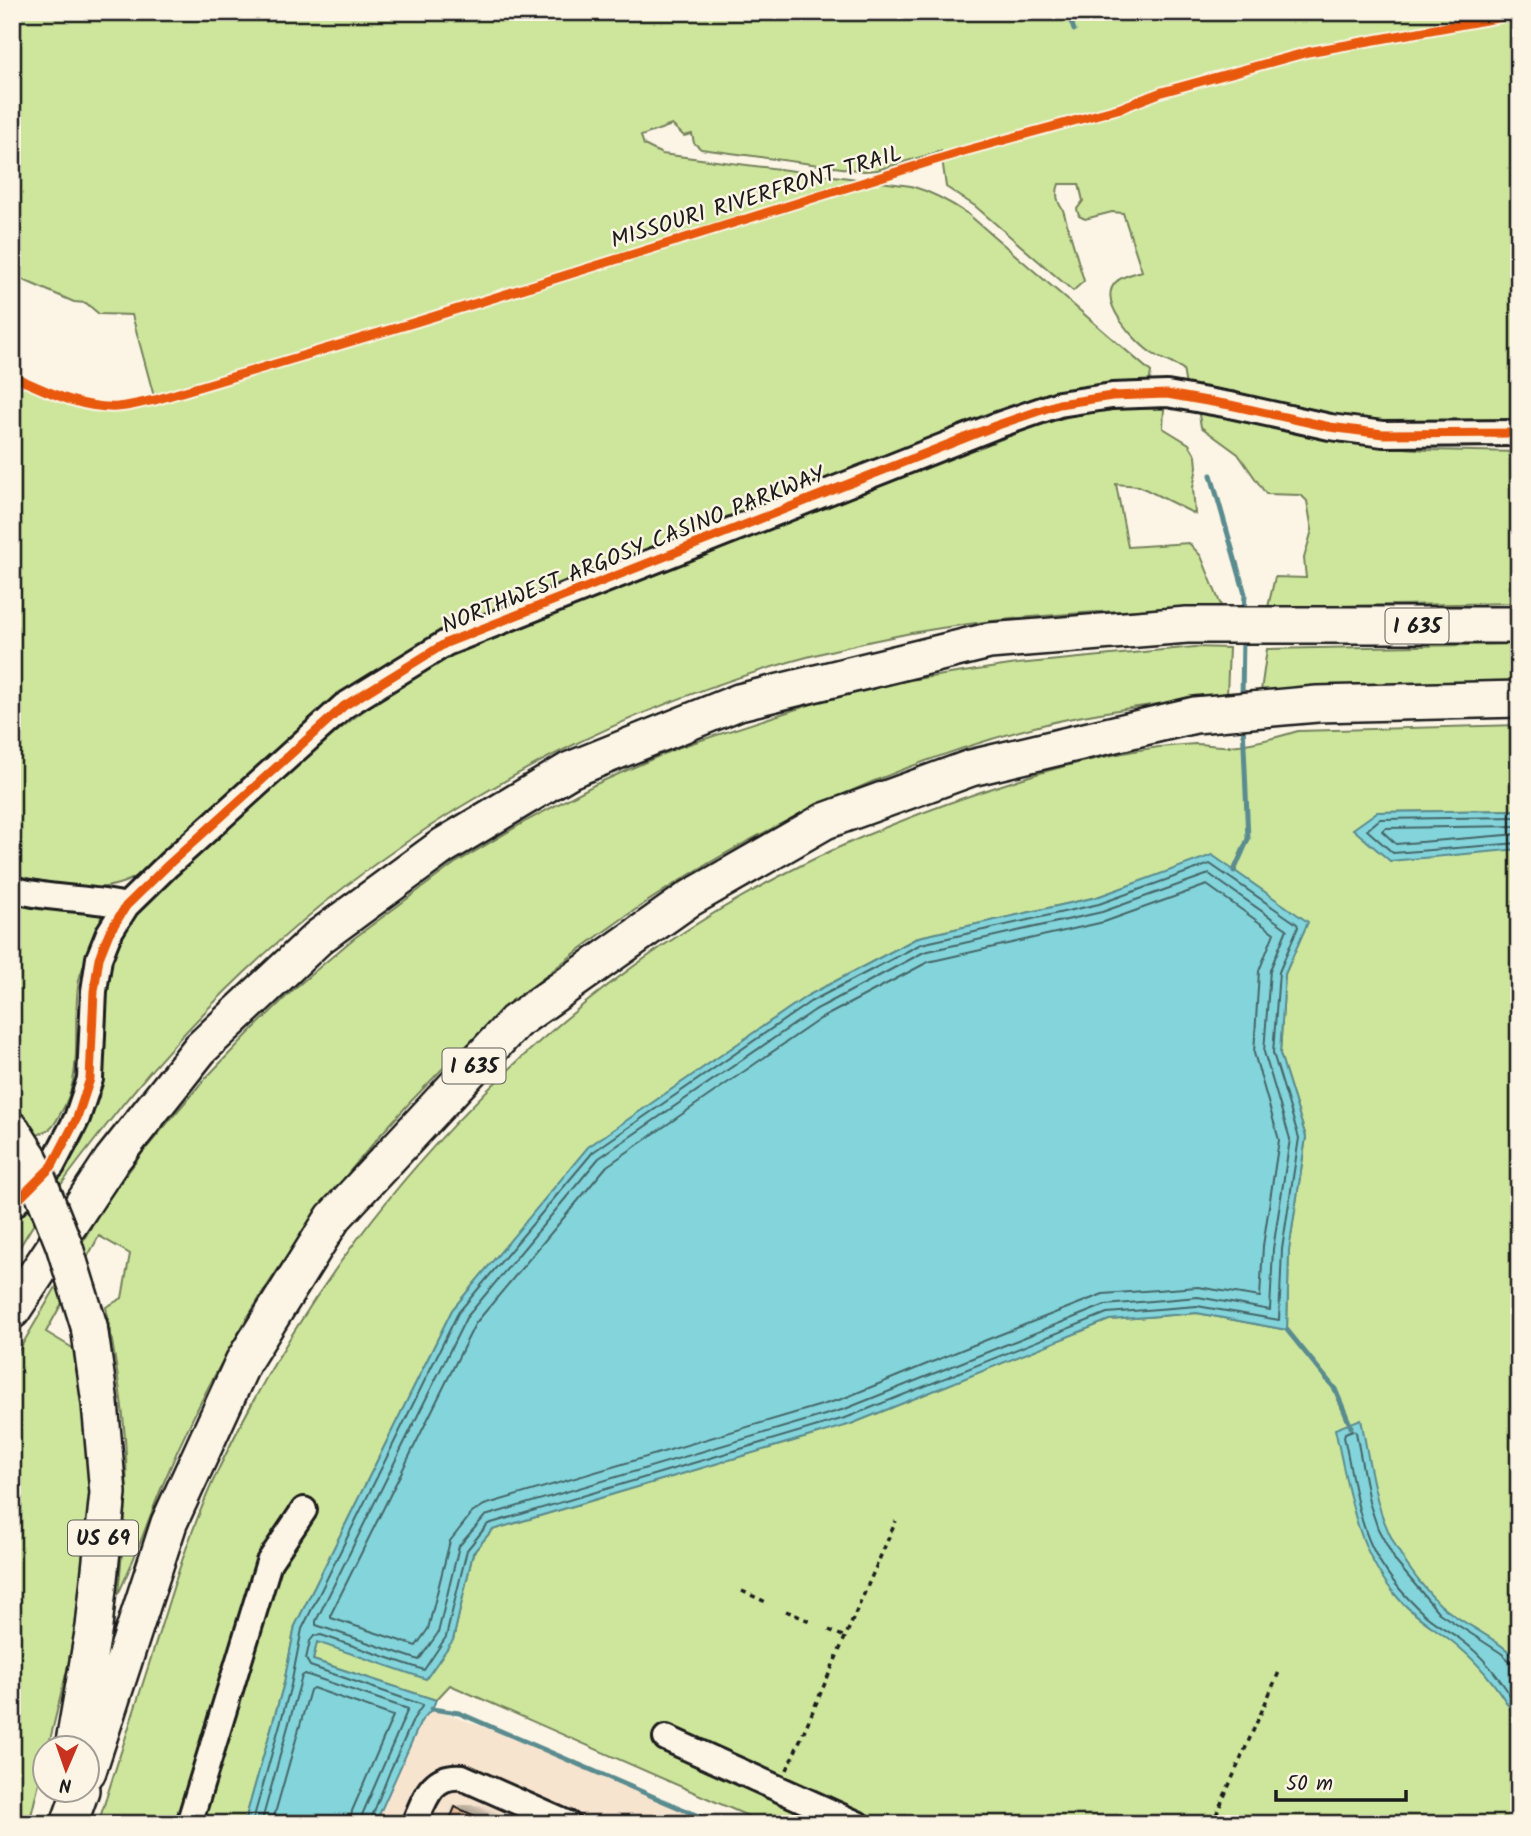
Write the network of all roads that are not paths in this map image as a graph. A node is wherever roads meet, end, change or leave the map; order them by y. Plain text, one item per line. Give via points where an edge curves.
1 (1519, 433) edge
2 (1519, 625) edge
3 (1519, 699) edge
4 (12, 889) edge
5 (126, 906) junction
6 (21, 1143) edge
7 (12, 1206) edge
8 (12, 1311) edge
9 (304, 1510) dead end
10 (75, 1734) edge
11 (100, 1734) edge
12 (666, 1738) dead end
13 (64, 1804) edge
14 (76, 1804) edge
15 (60, 1824) edge
16 (69, 1824) edge
17 (189, 1824) edge
18 (414, 1824) edge
19 (568, 1824) edge
20 (857, 1824) edge

1 - 5 street, NORTHWEST ARGOSY CASINO PARKWAY via 1383,434 1167,394 1059,404 1008,421 446,643 344,706
2 - 8 highway, I 635 via 1187,625 989,641 739,702 570,771 443,846 319,937 200,1049 111,1160
3 - 11 highway, I 635 via 1317,704 1195,715 971,768 825,821 689,899 515,1022 333,1217 243,1362 169,1523
4 - 5 street
5 - 7 street, NORTHWEST ARGOSY CASINO PARKWAY via 99,958 90,1079 77,1118 52,1166
6 - 10 highway, US 69, bridge via 64,1245 89,1326 100,1404 108,1493 94,1628
9 - 17 street via 269,1562
12 - 20 street
13 - 15 highway
14 - 16 highway
18 - 19 street via 426,1796 448,1776 462,1777

